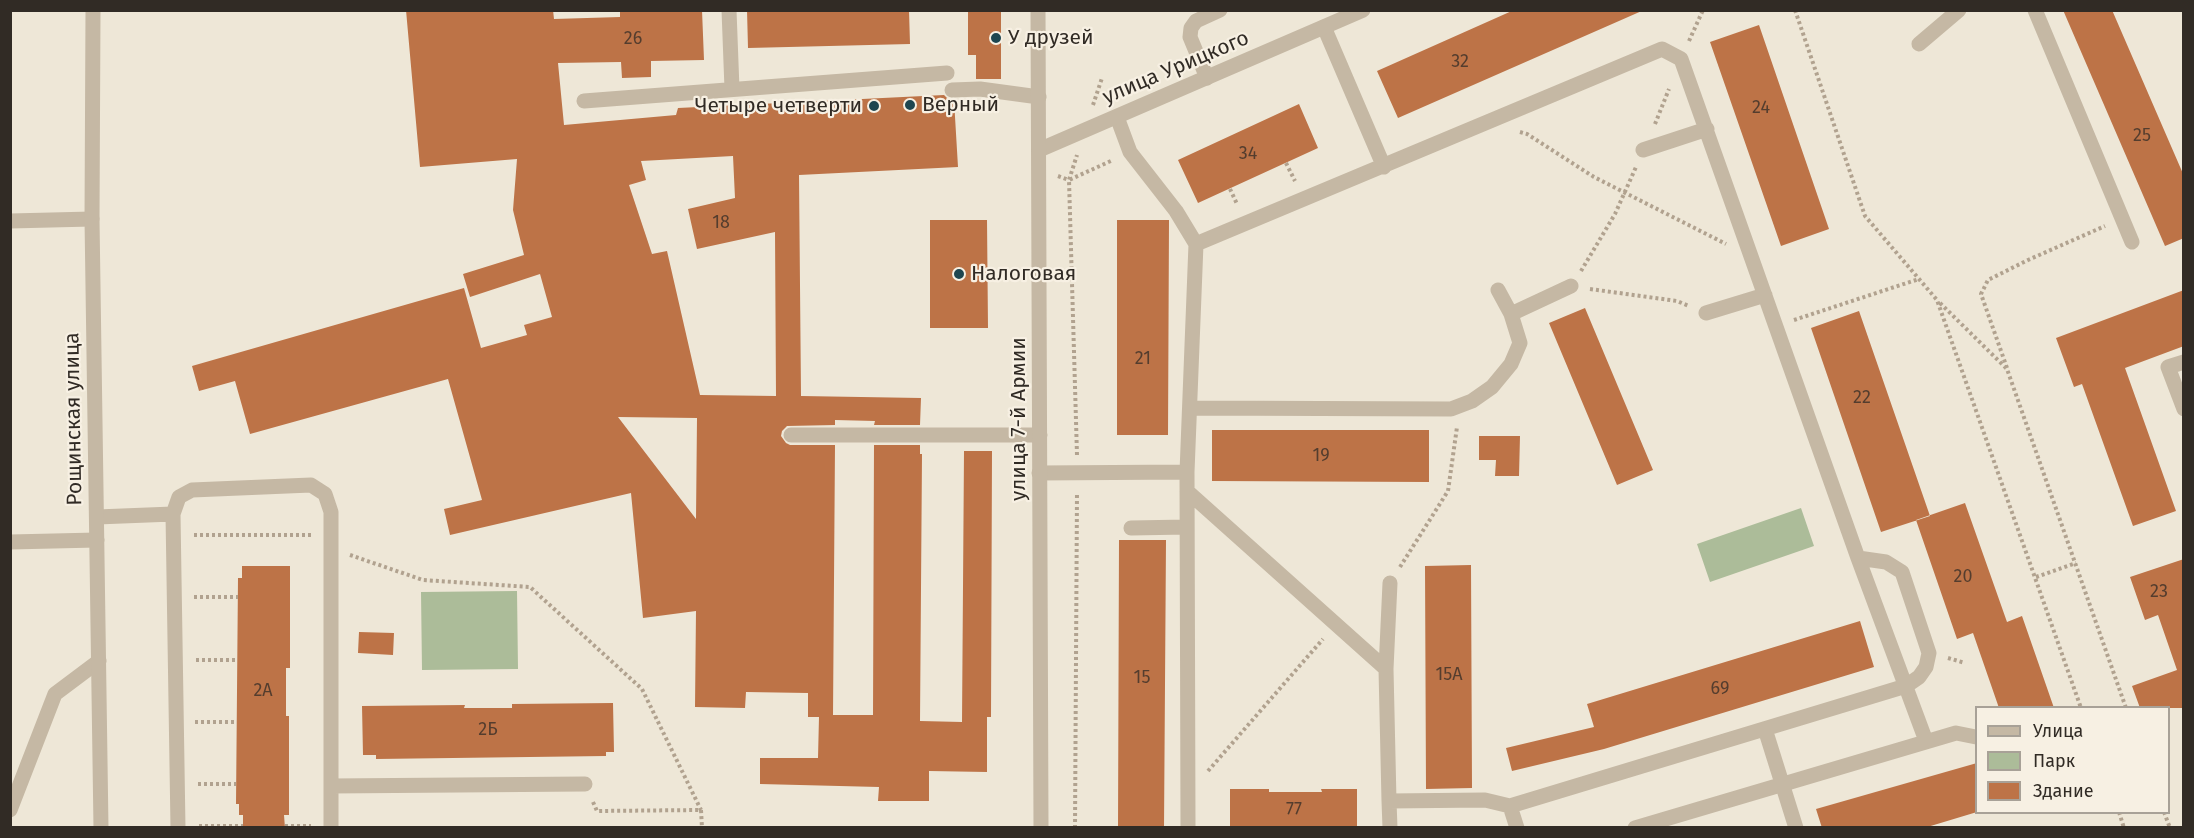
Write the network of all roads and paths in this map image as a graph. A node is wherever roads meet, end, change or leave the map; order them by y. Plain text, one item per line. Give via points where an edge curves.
1 (93, 10) edge
2 (729, 10) edge
3 (1038, 10) edge
4 (1220, 10) edge
5 (1703, 10) edge
6 (1795, 10) edge
7 (1959, 10) edge
8 (2035, 10) edge
9 (1355, 12) edge
10 (1324, 27) junction
11 (1919, 44) dead end
12 (1681, 58) junction
13 (947, 74) dead end
14 (1207, 78) junction
15 (732, 89) junction
16 (952, 90) dead end
17 (1039, 97) junction
18 (584, 101) dead end
19 (1117, 117) junction
20 (1489, 123) junction
21 (1707, 129) junction
22 (1039, 150) junction
23 (1643, 150) junction
24 (1384, 167) junction
25 (1624, 193) junction
26 (2122, 218) junction
27 (93, 219) junction
28 (10, 221) edge
29 (2132, 242) dead end
30 (1197, 244) junction
31 (1751, 256) junction
32 (1919, 279) junction
33 (1571, 286) junction
34 (1498, 290) dead end
35 (1766, 295) junction
36 (1937, 300) junction
37 (1706, 313) joint
38 (1511, 314) junction
39 (1776, 326) junction
40 (2184, 362) edge
41 (2007, 369) junction
42 (1460, 405) junction
43 (1190, 408) junction
44 (2184, 409) edge
45 (791, 435) dead end
46 (1040, 435) junction
47 (1187, 472) junction
48 (1040, 473) junction
49 (1187, 491) junction
50 (173, 514) junction
51 (97, 517) junction
52 (1187, 527) junction
53 (1131, 528) dead end
54 (174, 535) junction
55 (97, 540) junction
56 (10, 542) edge
57 (331, 542) junction
58 (1858, 558) junction
59 (2076, 563) junction
60 (2036, 577) junction
61 (1390, 583) joint
62 (175, 597) junction
63 (238, 597) dead end
64 (1336, 624) junction
65 (176, 660) junction
66 (237, 660) dead end
67 (99, 661) junction
68 (1386, 669) junction
69 (1906, 686) junction
70 (2080, 706) edge
71 (2125, 706) edge
72 (177, 722) junction
73 (236, 722) dead end
74 (1766, 729) junction
75 (1975, 737) edge
76 (1926, 741) junction
77 (178, 784) junction
78 (236, 784) dead end
79 (585, 784) dead end
80 (1783, 784) junction
81 (331, 786) junction
82 (1188, 794) junction
83 (1389, 801) junction
84 (12, 805) edge
85 (1510, 806) junction
86 (701, 810) junction
87 (597, 811) dead end
88 (2164, 814) edge
89 (243, 826) dead end
90 (285, 826) dead end
91 (178, 827) edge
92 (331, 827) edge
93 (100, 828) edge
94 (702, 828) edge
95 (1041, 828) edge
96 (1188, 828) edge
97 (1390, 828) edge
98 (1517, 828) edge
99 (1635, 828) edge
100 (1797, 828) edge
101 (2170, 828) edge

1 - 27 street, Рощинская улица
2 - 15 street
3 - 17 street, улица 7-й Армии
4 - 14 street via 1196,21 1191,28 1190,38
5 - 12 path
6 - 32 path via 1865,216
7 - 11 street
8 - 26 street
9 - 10 street, улица Урицкого
10 - 14 street, улица Урицкого
10 - 24 street
12 - 20 street via 1662,49
12 - 21 street
12 - 23 path
13 - 15 street
14 - 19 street, улица Урицкого
15 - 18 street
16 - 17 street via 980,89
17 - 22 street, улица 7-й Армии
19 - 22 street, улица Урицкого
19 - 30 street via 1130,152
20 - 24 street
20 - 25 path via 1527,134
21 - 23 street
21 - 31 street
22 - 46 street, улица 7-й Армии
23 - 25 path
24 - 30 street
25 - 31 path
25 - 33 path
26 - 29 street
26 - 41 path via 1989,280 1981,294
27 - 28 street
27 - 51 street, Рощинская улица
30 - 43 street
31 - 35 street
32 - 36 path
32 - 39 path
33 - 37 path via 1677,302
33 - 38 street
34 - 38 street
35 - 37 street
35 - 39 street
36 - 41 path
36 - 60 path
38 - 42 street via 1520,344 1511,364 1492,387
39 - 58 street
40 - 44 street via 2168,367
41 - 59 path
42 - 43 street via 1451,409
42 - 61 path via 1448,491
43 - 47 street
45 - 46 street
46 - 48 street, улица 7-й Армии
47 - 48 street
47 - 49 street
48 - 95 street, улица 7-й Армии
49 - 52 street
49 - 64 street
50 - 51 street
50 - 54 street
50 - 57 street via 179,497 192,490 311,485 325,494 331,512
51 - 55 street, Рощинская улица
52 - 53 street
52 - 82 street
54 - 57 path
54 - 62 street
55 - 56 street
55 - 67 street, Рощинская улица
57 - 81 street
57 - 86 path via 423,580 530,587 642,689
58 - 69 street
58 - 69 street via 1886,562 1902,572 1929,653 1926,667
59 - 60 path
59 - 71 path
60 - 70 path
61 - 68 street
62 - 63 path
62 - 65 street
64 - 68 street
64 - 82 path
65 - 66 path
65 - 72 street
67 - 84 street via 55,694
67 - 93 street, Рощинская улица
68 - 83 street
69 - 74 street
69 - 76 street
72 - 73 path
72 - 77 street
74 - 80 street
74 - 85 street
75 - 76 street via 1956,733
76 - 80 street
77 - 78 path
77 - 91 street
79 - 81 street
80 - 99 street
80 - 100 street
81 - 92 street
82 - 96 street
83 - 85 street via 1485,800
83 - 97 street
85 - 98 street
86 - 87 path
86 - 94 path
88 - 101 path
89 - 91 path
90 - 92 path

